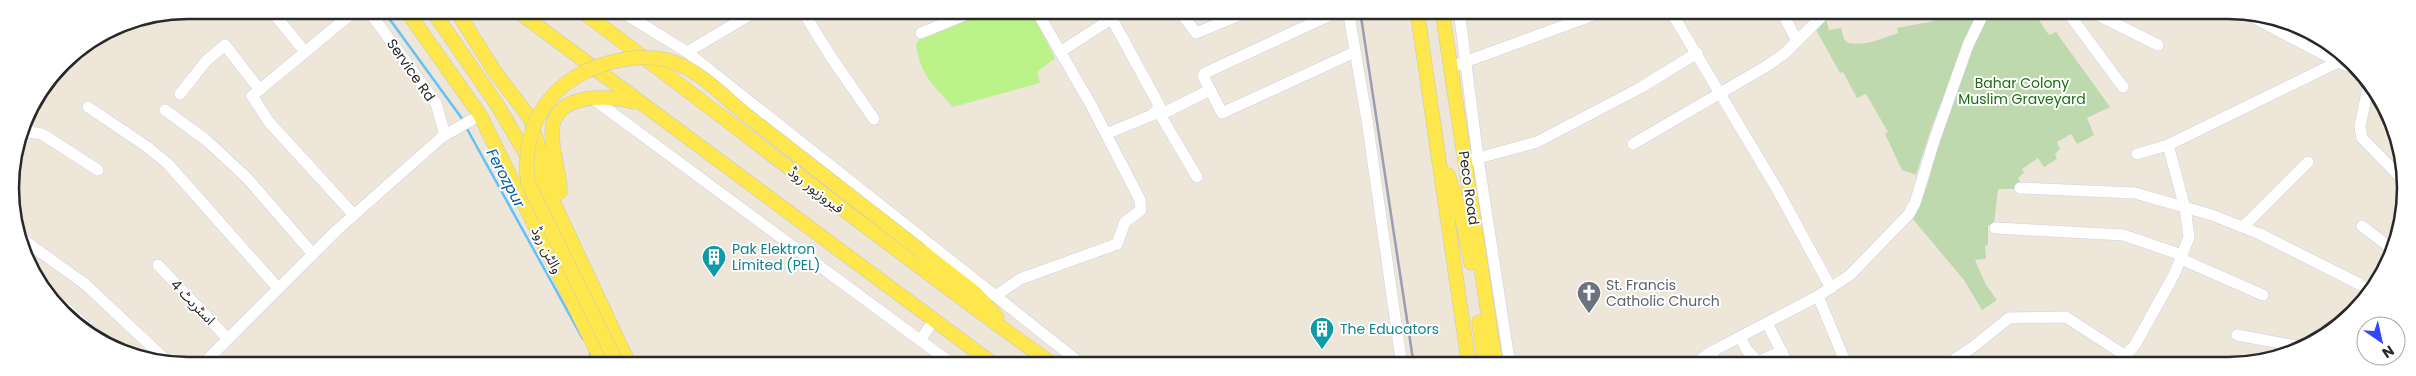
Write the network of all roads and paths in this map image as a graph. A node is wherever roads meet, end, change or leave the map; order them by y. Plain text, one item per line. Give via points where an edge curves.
1 (278, 19) edge
2 (345, 19) edge
3 (375, 19) edge
4 (413, 19) edge
5 (422, 19) edge
6 (438, 19) edge
7 (462, 19) edge
8 (528, 19) edge
9 (592, 19) edge
10 (634, 19) edge
11 (743, 19) edge
12 (808, 19) edge
13 (946, 19) edge
14 (954, 19) edge
15 (1041, 19) edge
16 (1112, 19) joint
17 (1186, 19) edge
18 (1230, 19) edge
19 (1322, 19) edge
20 (1350, 19) edge
21 (1418, 19) edge
22 (1443, 19) edge
23 (1460, 19) edge
24 (1582, 19) edge
25 (1676, 19) edge
26 (1786, 19) edge
27 (1819, 19) edge
28 (1981, 19) edge
29 (2073, 19) edge
30 (2106, 19) edge
31 (947, 22) junction
32 (2262, 23) edge
33 (2271, 25) edge
34 (2268, 26) junction
35 (921, 33) dead end
36 (1797, 41) junction
37 (2158, 46) dead end
38 (305, 52) junction
39 (687, 52) junction
40 (1060, 52) junction
41 (1355, 52) junction
42 (1697, 53) junction
43 (1466, 61) junction
44 (2338, 62) junction
45 (2343, 64) edge
46 (1451, 67) junction
47 (2123, 87) dead end
48 (260, 90) junction
49 (464, 90) junction
50 (1210, 90) junction
51 (1720, 92) junction
52 (180, 94) dead end
53 (2370, 95) edge
54 (592, 98) junction
55 (640, 103) junction
56 (88, 108) dead end
57 (165, 110) dead end
58 (1159, 113) junction
59 (480, 115) junction
60 (874, 119) dead end
61 (29, 132) edge
62 (1106, 134) junction
63 (445, 135) junction
64 (1436, 138) junction
65 (1633, 144) dead end
66 (2168, 145) junction
67 (2137, 154) dead end
68 (1471, 160) junction
69 (2308, 162) dead end
70 (98, 170) dead end
71 (2397, 174) edge
72 (1197, 177) dead end
73 (2020, 188) dead end
74 (560, 192) junction
75 (2185, 208) junction
76 (354, 215) junction
77 (563, 222) junction
78 (2362, 226) dead end
79 (2243, 227) junction
80 (1996, 228) dead end
81 (29, 244) edge
82 (2387, 245) edge
83 (313, 254) junction
84 (2182, 257) junction
85 (158, 265) dead end
86 (2365, 287) edge
87 (278, 288) junction
88 (1830, 288) junction
89 (2263, 294) dead end
90 (997, 296) junction
91 (1818, 296) junction
92 (934, 320) junction
93 (1767, 323) junction
94 (2237, 335) dead end
95 (1740, 336) junction
96 (228, 338) junction
97 (921, 339) junction
98 (1506, 339) junction
99 (1020, 341) junction
100 (1492, 341) junction
101 (2290, 345) edge
102 (1782, 351) junction
103 (1711, 352) junction
104 (160, 355) edge
105 (2126, 356) joint
106 (210, 357) edge
107 (600, 357) edge
108 (614, 357) edge
109 (626, 357) edge
110 (943, 357) edge
111 (984, 357) edge
112 (1042, 357) edge
113 (1073, 357) edge
114 (1401, 357) edge
115 (1468, 357) edge
116 (1484, 357) edge
117 (1495, 357) edge
118 (1509, 357) edge
119 (1704, 357) edge
120 (1714, 357) edge
121 (1750, 357) edge
122 (1769, 357) edge
123 (1785, 357) edge
124 (1843, 357) edge
125 (1958, 357) edge

1 - 38 street
2 - 38 street
3 - 63 street, Service Rd via 436,103
4 - 49 main road, والٹن روڈ
5 - 49 main road via 466,80
6 - 77 main road, والٹن روڈ via 514,133
7 - 74 main road via 495,72 530,118 540,152
8 - 55 main road
9 - 99 main road, فیروزپور روڈ via 692,92 832,203
10 - 39 street
11 - 39 street
12 - 60 street
13 - 31 street
14 - 31 street
15 - 40 street
16 - 40 street
16 - 58 street via 1160,107
17 - 18 street via 1196,33
19 - 50 street via 1205,73
20 - 41 street
21 - 64 main road, Peco Road
22 - 46 main road, Peco Road
23 - 43 street
24 - 43 street
25 - 42 street
26 - 36 street
27 - 36 street
28 - 88 street via 1968,46 1909,214 1850,275
29 - 47 street
30 - 37 street
31 - 35 street
32 - 34 street
33 - 34 street
34 - 44 street
36 - 51 street via 1770,64
38 - 48 street
39 - 90 street
40 - 62 street
41 - 50 street via 1222,112
41 - 114 street
42 - 51 street
42 - 68 street via 1640,88 1537,142
43 - 46 street
43 - 68 street
44 - 45 street
44 - 66 street
46 - 68 main road, Peco Road
48 - 52 street via 225,45 206,61
48 - 76 street via 252,96 269,122
49 - 59 main road, والٹن روڈ
50 - 58 street
51 - 65 street
51 - 88 street
53 - 71 street via 2360,126 2362,138
54 - 55 main road via 618,98
54 - 74 main road via 578,100 564,108 554,121 552,133
54 - 97 street
55 - 92 main road
56 - 87 street via 168,164
57 - 83 street via 206,140 246,177
58 - 62 street
58 - 72 street
59 - 63 street
59 - 107 main road, والٹن روڈ
61 - 70 street via 42,134
62 - 90 street via 1140,200 1141,210 1126,222 1117,244 1020,279
63 - 76 street
64 - 115 main road, Peco Road
64 - 116 main road via 1462,218
66 - 67 street
66 - 75 street
68 - 98 street
68 - 100 main road, Peco Road
69 - 79 street
73 - 75 street via 2135,194
74 - 77 main road
75 - 79 street
75 - 84 street via 2190,237
76 - 83 street
77 - 109 main road, والٹن روڈ
78 - 82 street
79 - 86 street
80 - 84 street via 2123,235
81 - 104 street via 85,284
83 - 87 street
84 - 89 street
84 - 105 street via 2176,273
85 - 96 street, اسٹریٹ 4
87 - 96 street
88 - 91 street
90 - 113 street
91 - 93 street
91 - 124 street
92 - 97 street
92 - 111 main road
93 - 95 street
93 - 102 street
94 - 101 street
95 - 103 street
95 - 121 street
96 - 106 street
97 - 110 street
98 - 100 street
98 - 118 street
99 - 108 main road, bridge via 975,293 701,77 680,65 635,56 572,78 553,94 530,133 525,166 528,183
99 - 112 main road, فیروزپور روڈ
100 - 117 main road, Peco Road
102 - 122 street
102 - 123 street
103 - 119 street
103 - 120 street
105 - 125 street via 2066,317 2009,318

